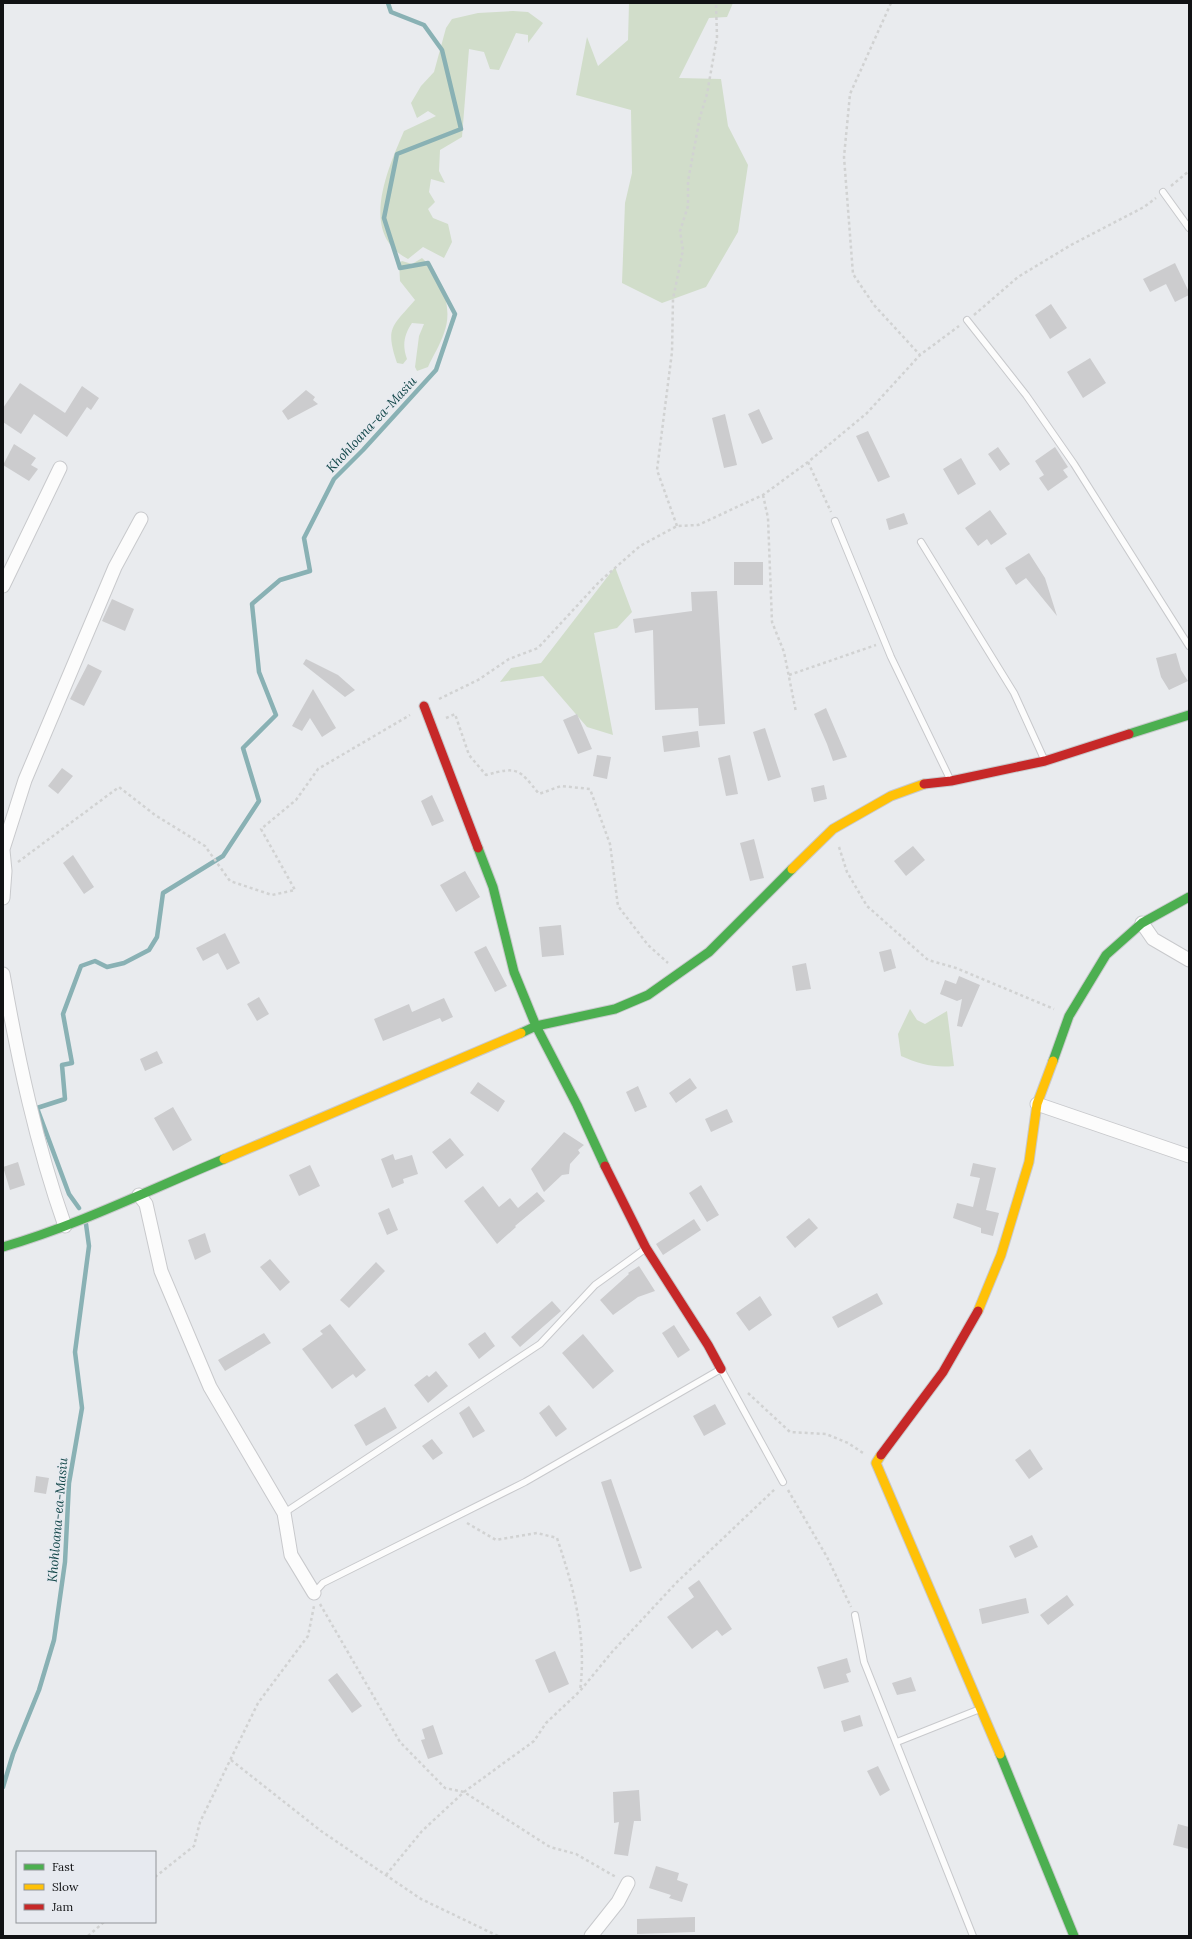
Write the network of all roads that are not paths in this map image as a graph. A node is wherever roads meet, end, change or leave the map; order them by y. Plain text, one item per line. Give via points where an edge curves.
1 (1163, 192) road end
2 (1189, 228) edge
3 (967, 320) road end
4 (60, 468) dead end
5 (141, 519) dead end
6 (835, 521) road end
7 (921, 542) dead end
8 (3, 586) edge
9 (1189, 646) edge
10 (424, 706) road end
11 (1189, 715) edge
12 (1045, 761) junction
13 (951, 782) junction
14 (3, 849) edge
15 (1189, 897) edge
16 (3, 898) edge
17 (1142, 923) junction
18 (1189, 960) edge
19 (3, 974) edge
20 (536, 1026) junction
21 (1037, 1104) junction
22 (1189, 1156) edge
23 (139, 1195) junction
24 (65, 1226) junction
25 (3, 1247) edge
26 (646, 1248) junction
27 (720, 1369) junction
28 (783, 1482) road end
29 (284, 1513) junction
30 (314, 1593) joint
31 (855, 1615) road end
32 (982, 1708) junction
33 (897, 1742) junction
34 (628, 1883) road end
35 (591, 1936) edge
36 (973, 1936) edge
37 (1074, 1936) edge

1 - 2 lane
3 - 9 lane via 1026,395 1074,464
4 - 8 street
5 - 14 street via 115,567 25,780
6 - 13 lane via 885,642
7 - 12 lane via 1014,693
10 - 20 street via 494,887 514,972
11 - 12 street
12 - 13 street
13 - 20 street via 919,786 891,796 834,829 709,952 648,995 615,1009
14 - 16 street
15 - 17 street
17 - 18 street via 1153,939
17 - 21 street via 1106,955 1069,1016
19 - 24 street via 18,1059 50,1183
20 - 23 street
20 - 26 street
21 - 22 street
21 - 32 street via 1029,1162 1001,1255 976,1316 943,1372 876,1463
23 - 24 street
23 - 29 street via 146,1204 161,1270 210,1387
24 - 25 street
26 - 27 street via 708,1345
26 - 29 lane via 595,1285 540,1344
27 - 28 lane
27 - 30 lane via 525,1482 323,1582
29 - 30 street via 291,1554
31 - 33 lane via 864,1662
32 - 33 lane
32 - 37 street
33 - 36 lane
34 - 35 street via 618,1902

